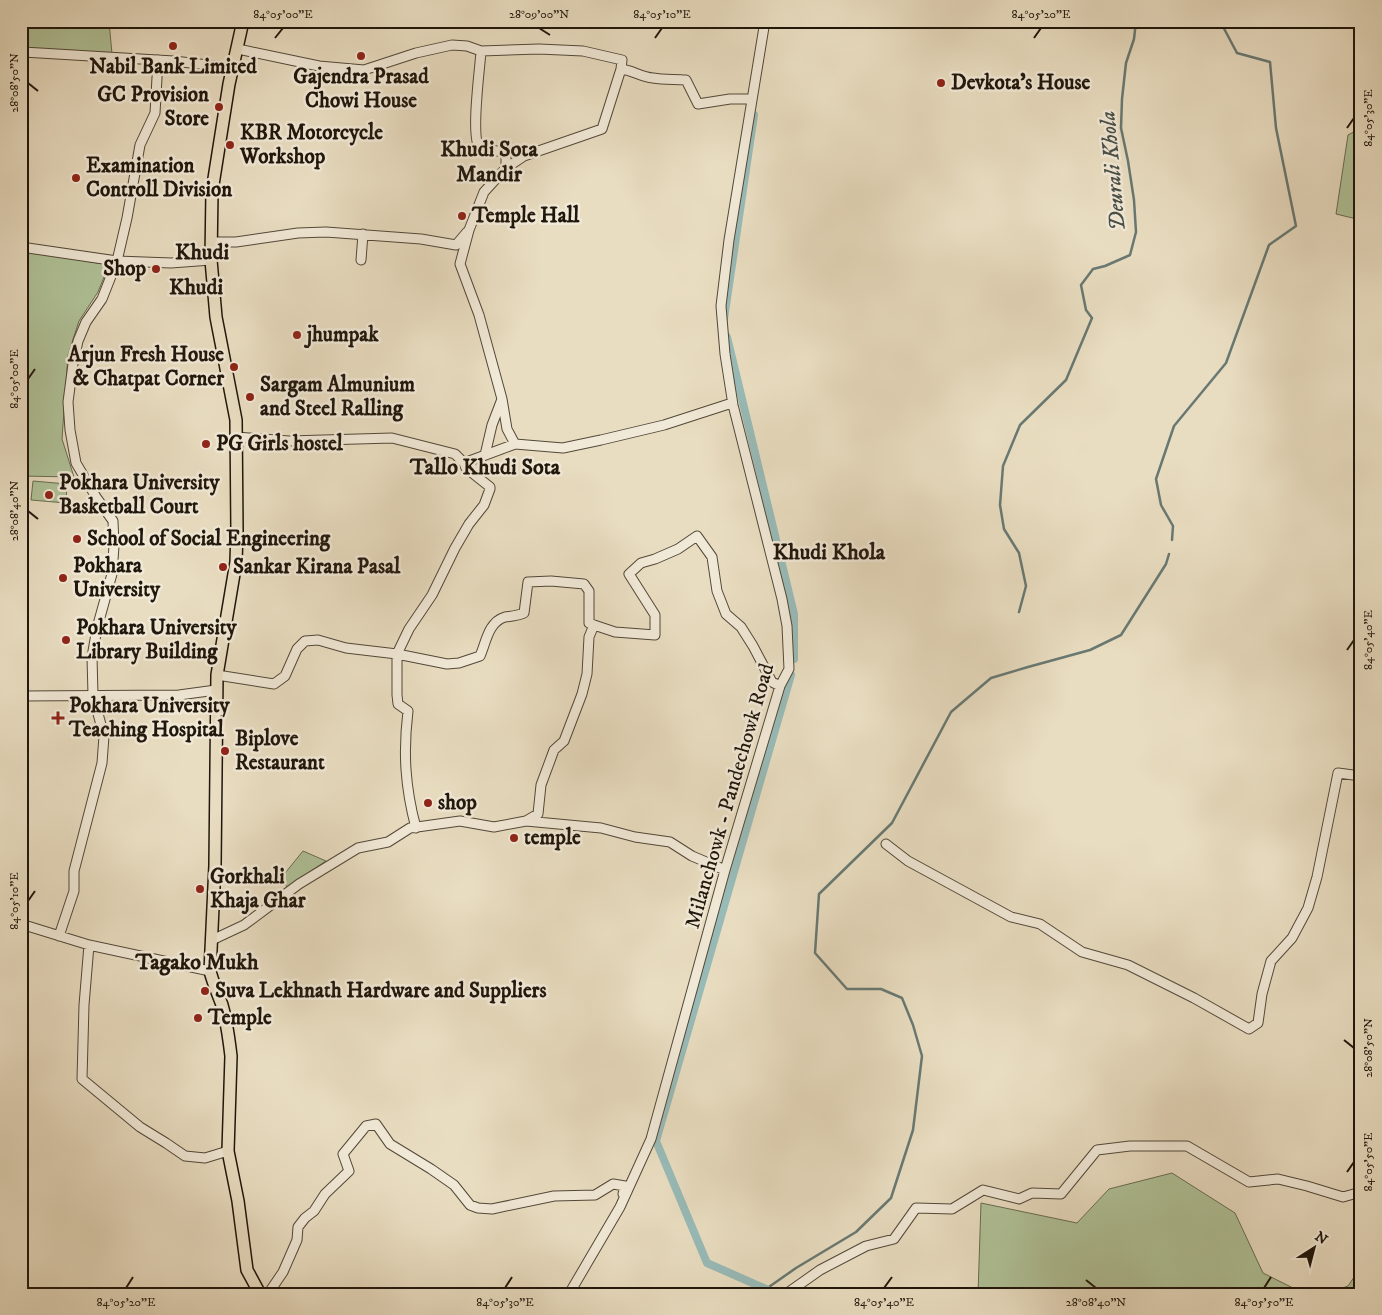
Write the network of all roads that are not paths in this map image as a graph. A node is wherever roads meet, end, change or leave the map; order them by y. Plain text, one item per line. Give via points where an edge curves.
1 (24, 21) edge
2 (243, 21) edge
3 (765, 21) edge
4 (238, 49) junction
5 (481, 51) junction
6 (23, 52) junction
7 (158, 60) junction
8 (233, 68) junction
9 (21, 70) edge
10 (625, 70) junction
11 (752, 99) junction
12 (506, 152) junction
13 (524, 156) junction
14 (506, 168) junction
15 (469, 230) junction
16 (363, 234) junction
17 (212, 242) junction
18 (456, 245) junction
19 (21, 247) edge
20 (462, 256) junction
21 (211, 260) junction
22 (361, 260) dead end
23 (116, 261) junction
24 (502, 399) junction
25 (732, 403) junction
26 (236, 437) junction
27 (515, 444) junction
28 (485, 455) junction
29 (464, 462) junction
30 (594, 625) junction
31 (397, 654) junction
32 (217, 675) junction
33 (780, 686) junction
34 (216, 690) junction
35 (93, 695) junction
36 (21, 696) edge
37 (1361, 776) edge
38 (526, 821) junction
39 (416, 828) junction
40 (886, 844) dead end
41 (725, 870) junction
42 (21, 924) edge
43 (59, 936) junction
44 (212, 940) junction
45 (89, 945) junction
46 (210, 971) junction
47 (228, 1151) junction
48 (1361, 1192) edge
49 (620, 1207) junction
50 (260, 1294) edge
51 (268, 1294) edge
52 (569, 1294) edge
53 (786, 1294) edge

1 - 6 street
2 - 4 main road
3 - 11 street, Milanchowk - Pandechowk Road
4 - 5 street via 299,63 364,70 416,53 452,46 467,46
4 - 8 main road
5 - 10 street via 583,51 618,58
5 - 12 street via 476,145 480,149
6 - 7 street
6 - 9 street
7 - 8 street
7 - 23 street via 155,114 140,146
8 - 17 main road via 212,191
10 - 11 street via 654,79 686,80 698,104
10 - 13 street via 602,129
11 - 25 street, Milanchowk - Pandechowk Road via 721,306
12 - 13 street
12 - 14 street
13 - 14 street
14 - 15 street via 484,192
15 - 18 street
15 - 20 street
16 - 17 street via 298,233
16 - 18 street
16 - 22 street
17 - 21 main road
18 - 20 street
19 - 23 street
20 - 24 street via 460,264 479,315
21 - 23 street via 171,263
21 - 26 main road via 216,317
23 - 35 street via 102,299 78,341 68,402 76,463 114,521 112,574 92,656
24 - 27 street via 507,428
24 - 28 street
25 - 27 street via 664,425 562,448
25 - 33 street, Milanchowk - Pandechowk Road via 787,626 789,669
26 - 29 street via 290,441 392,438 455,454
26 - 32 main road via 236,562
27 - 28 street
28 - 29 street
29 - 31 street via 466,468 490,489 484,505 469,524
30 - 31 street via 589,623 589,591 584,584 528,582 524,613 494,623 480,656 447,664
30 - 33 street via 615,632 655,635 655,615 628,574 641,563 678,549 697,536 712,557 717,590 726,614 741,627 772,682
30 - 38 street via 589,637 587,674 573,721 564,741 554,750 541,785 538,814
31 - 32 street via 346,648 318,640 305,641 296,649 285,676 274,684
31 - 39 street via 398,704 408,711 405,740 408,799
32 - 34 main road
33 - 41 street, Milanchowk - Pandechowk Road
34 - 35 street via 179,695
34 - 44 main road
35 - 36 street
35 - 43 street via 104,736 102,763 74,872 74,891
37 - 40 street via 1338,773 1308,908 1292,938 1270,961 1258,1023 1249,1029 1128,965 1082,952 1040,924 1012,917 908,861
38 - 39 street via 494,827 460,821
38 - 41 street via 601,828 670,842
39 - 44 street via 410,828 388,842 358,848 299,884 244,925
41 - 49 street, Milanchowk - Pandechowk Road via 651,1139
42 - 43 street
43 - 45 street
44 - 46 main road
45 - 46 street
45 - 47 street via 82,1079 140,1128 185,1156 205,1158
46 - 47 main road via 230,1043
47 - 50 main road via 247,1270
48 - 53 street via 1343,1197 1278,1179 1250,1182 1188,1146 1130,1146 1097,1150 1061,1194 1032,1193 1019,1199 982,1190 952,1209 916,1208 894,1239 866,1246 820,1270
49 - 51 street via 625,1186 613,1184 595,1195 554,1196 492,1209 470,1205 454,1185 390,1144 376,1124 366,1126 343,1154 349,1171 298,1227 297,1240 283,1272
49 - 52 street, Milanchowk - Pandechowk Road

